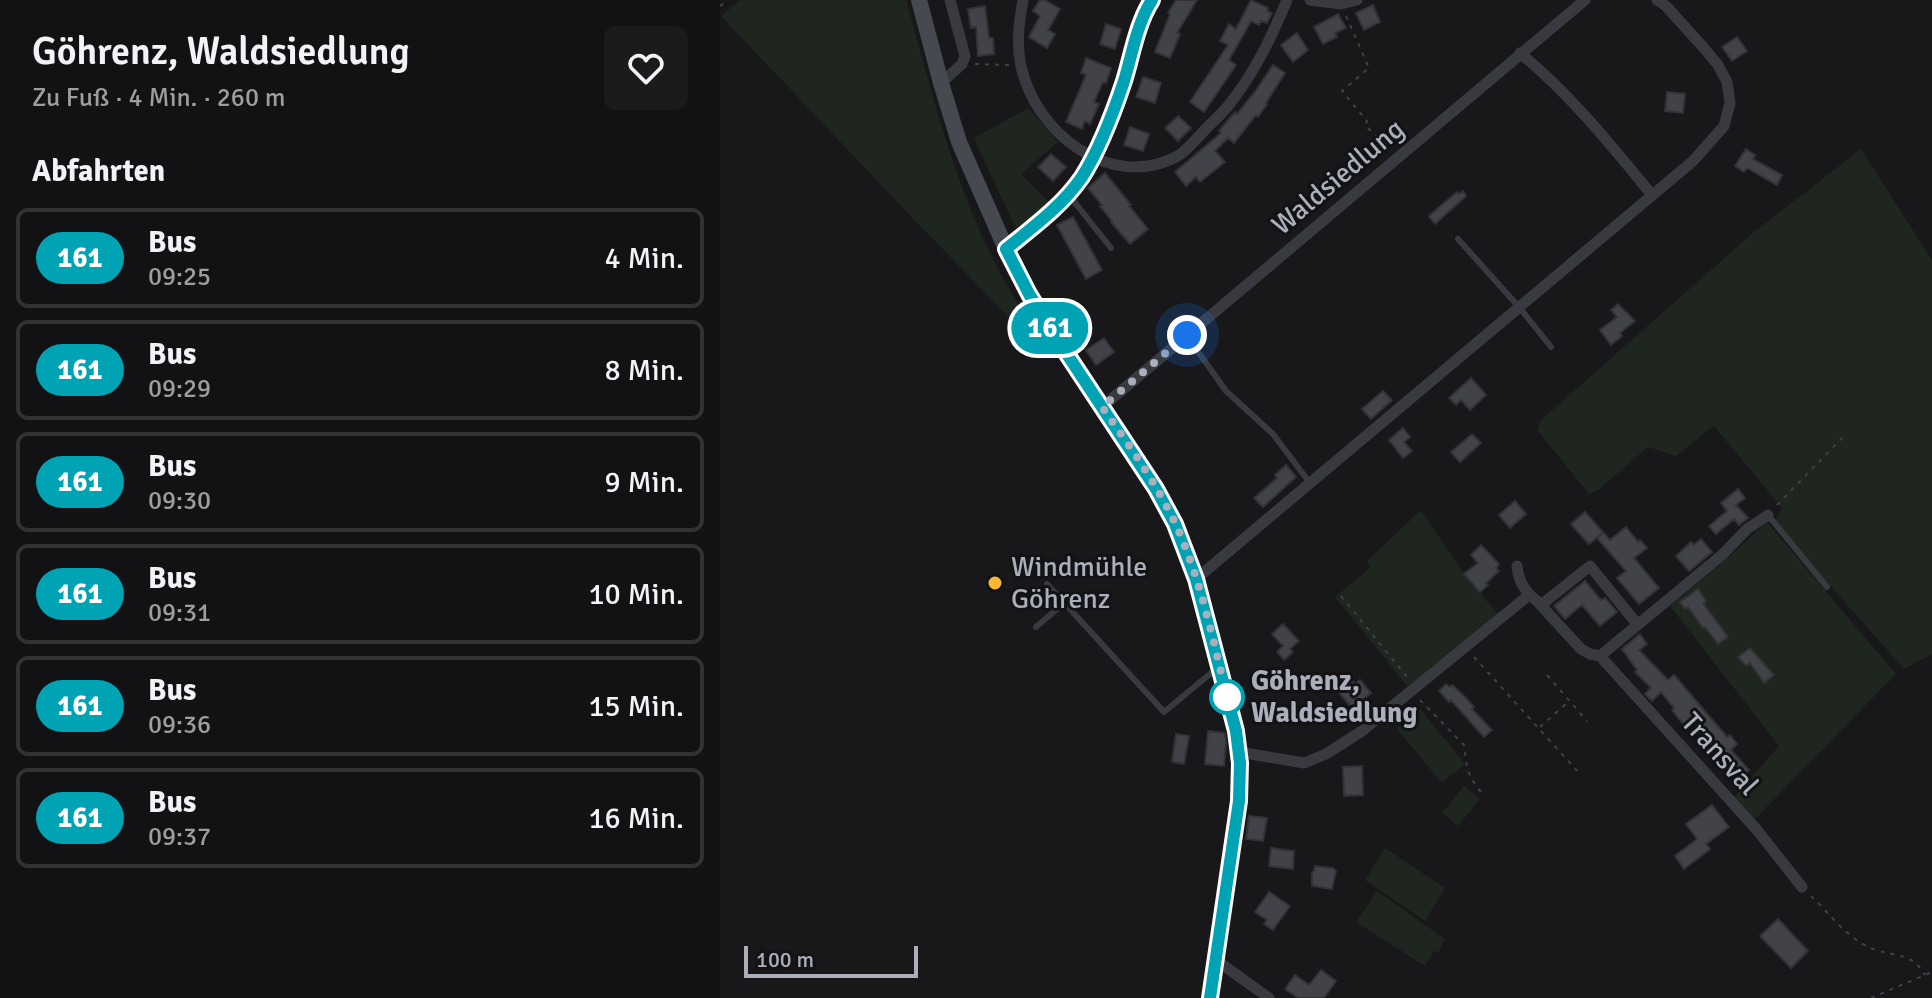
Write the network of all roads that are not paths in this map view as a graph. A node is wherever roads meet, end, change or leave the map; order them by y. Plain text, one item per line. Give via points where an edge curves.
1 (919, 0) edge
2 (950, 0) edge
3 (1023, 0) edge
4 (1152, 0) edge
5 (1287, 0) edge
6 (1310, 0) edge
7 (1357, 0) edge
8 (1585, 0) edge
9 (1657, 0) edge
10 (1520, 53) junction
11 (941, 83) junction
12 (1092, 158) junction
13 (1068, 194) junction
14 (1652, 195) junction
15 (1458, 239) dead end
16 (1111, 248) dead end
17 (1006, 249) junction
18 (1519, 307) junction
19 (1187, 335) junction
20 (1551, 347) dead end
21 (1102, 407) junction
22 (1310, 483) junction
23 (1768, 515) joint
24 (1517, 566) dead end
25 (1196, 579) junction
26 (1047, 584) dead end
27 (1827, 587) dead end
28 (1529, 595) junction
29 (1064, 603) junction
30 (1541, 605) junction
31 (1638, 625) junction
32 (1036, 627) dead end
33 (1600, 656) junction
34 (1220, 668) junction
35 (1239, 752) junction
36 (1802, 887) road end
37 (1216, 960) junction
38 (1210, 998) edge
39 (1269, 998) edge

1 - 11 street
2 - 11 street via 965,56
3 - 12 street via 1017,37 1033,101 1046,121
4 - 12 street via 1115,109
5 - 12 street via 1252,74 1179,156 1141,167
6 - 7 street
8 - 10 street, Waldsiedlung
9 - 14 street via 1718,65 1730,103 1724,126
10 - 14 street via 1574,102
10 - 19 street, Waldsiedlung
11 - 17 street via 959,142
12 - 13 street
13 - 16 lane
13 - 17 street
14 - 18 street
15 - 18 lane
17 - 21 street
18 - 20 lane
18 - 22 street
19 - 21 street, Waldsiedlung
19 - 22 lane via 1226,391 1273,434
21 - 25 street via 1156,489
22 - 25 street
23 - 27 lane
23 - 31 street
24 - 28 street, Transval
25 - 34 street
26 - 29 lane
28 - 30 street, Transval
28 - 35 street via 1362,731 1326,754 1304,763
29 - 32 lane
29 - 34 lane via 1164,712
30 - 31 street via 1590,566
30 - 33 street, Transval via 1581,649
31 - 33 street
33 - 36 street, Transval
34 - 35 street
35 - 37 street via 1239,801
37 - 38 street
37 - 39 street

